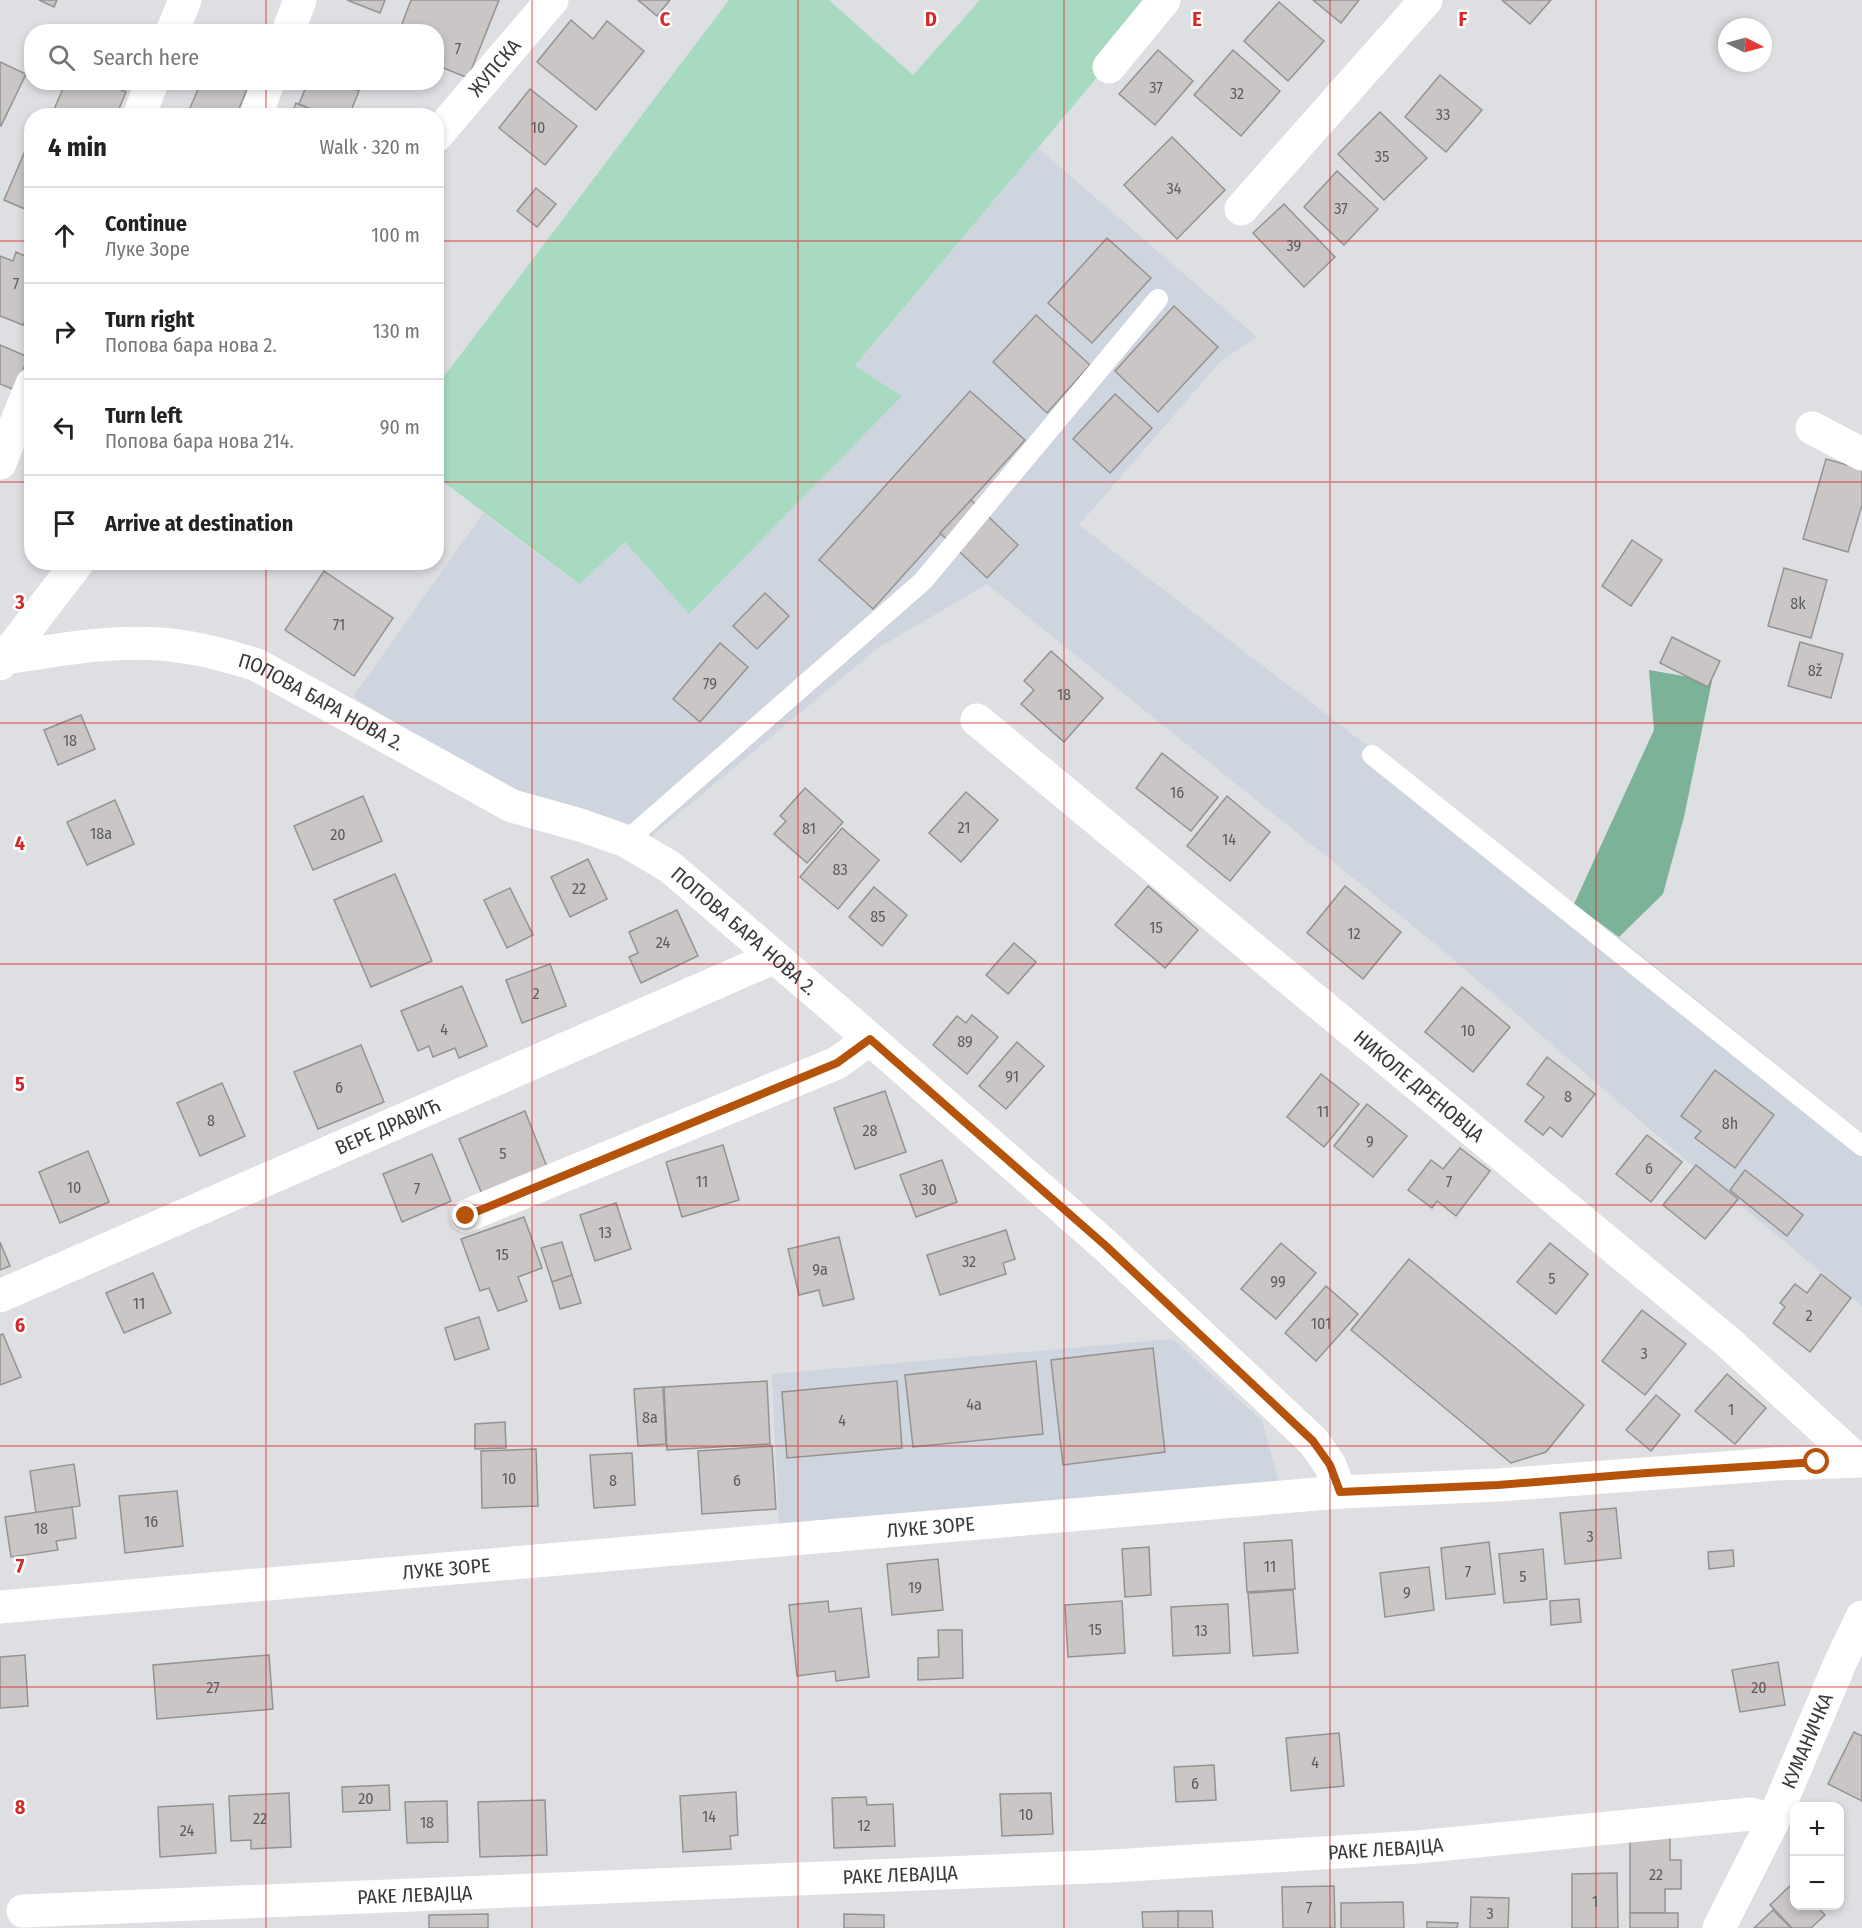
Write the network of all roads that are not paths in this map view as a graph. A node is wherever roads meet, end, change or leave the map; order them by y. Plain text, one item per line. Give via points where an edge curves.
1 (185, 0) edge
2 (300, 0) edge
3 (552, 0) edge
4 (1164, 0) edge
5 (1426, 0) edge
6 (175, 24) edge
7 (291, 24) edge
8 (1109, 67) dead end
9 (149, 90) edge
10 (265, 90) edge
11 (142, 108) edge
12 (259, 108) edge
13 (444, 127) edge
14 (1241, 209) dead end
15 (1158, 299) dead end
16 (24, 404) edge
17 (1812, 428) dead end
18 (1862, 454) edge
19 (0, 463) edge
20 (72, 570) edge
21 (2, 661) edge
22 (977, 720) dead end
23 (1372, 755) dead end
24 (626, 841) junction
25 (775, 957) junction
26 (870, 1039) junction
27 (1862, 1146) edge
28 (466, 1216) dead end
29 (0, 1296) edge
30 (1859, 1461) edge
31 (1340, 1492) junction
32 (0, 1607) edge
33 (1862, 1617) edge
34 (1773, 1821) junction
35 (22, 1911) dead end
36 (1719, 1928) edge

1 - 6 street
2 - 7 street
3 - 13 street, ЖУПСКА
4 - 8 street
5 - 14 street
9 - 11 street
10 - 12 street
15 - 24 lane via 923,581
16 - 19 street
17 - 18 street
20 - 21 street
21 - 24 street, ПОПОВА БАРА НОВА 2. via 98,644 159,644 214,652 258,665 512,806
22 - 30 street, НИКОЛЕ ДРЕНОВЦА via 1728,1342
23 - 27 lane
24 - 25 street, ПОПОВА БАРА НОВА 2. via 670,867
25 - 26 street, ПОПОВА БАРА НОВА 2.
25 - 29 street, ВЕРЕ ДРАВИЋ
26 - 28 street via 837,1063
26 - 31 street, ПОПОВА БАРА НОВА 2. via 1106,1246 1313,1441 1330,1465
30 - 31 street, ЛУКЕ ЗОРЕ
31 - 32 street, ЛУКЕ ЗОРЕ
33 - 34 street, КУМАНИЧКА
34 - 35 street, РАКЕ ЛЕВАЈЦА via 1751,1814 1418,1847 1113,1866
34 - 36 street, КУМАНИЧКА

